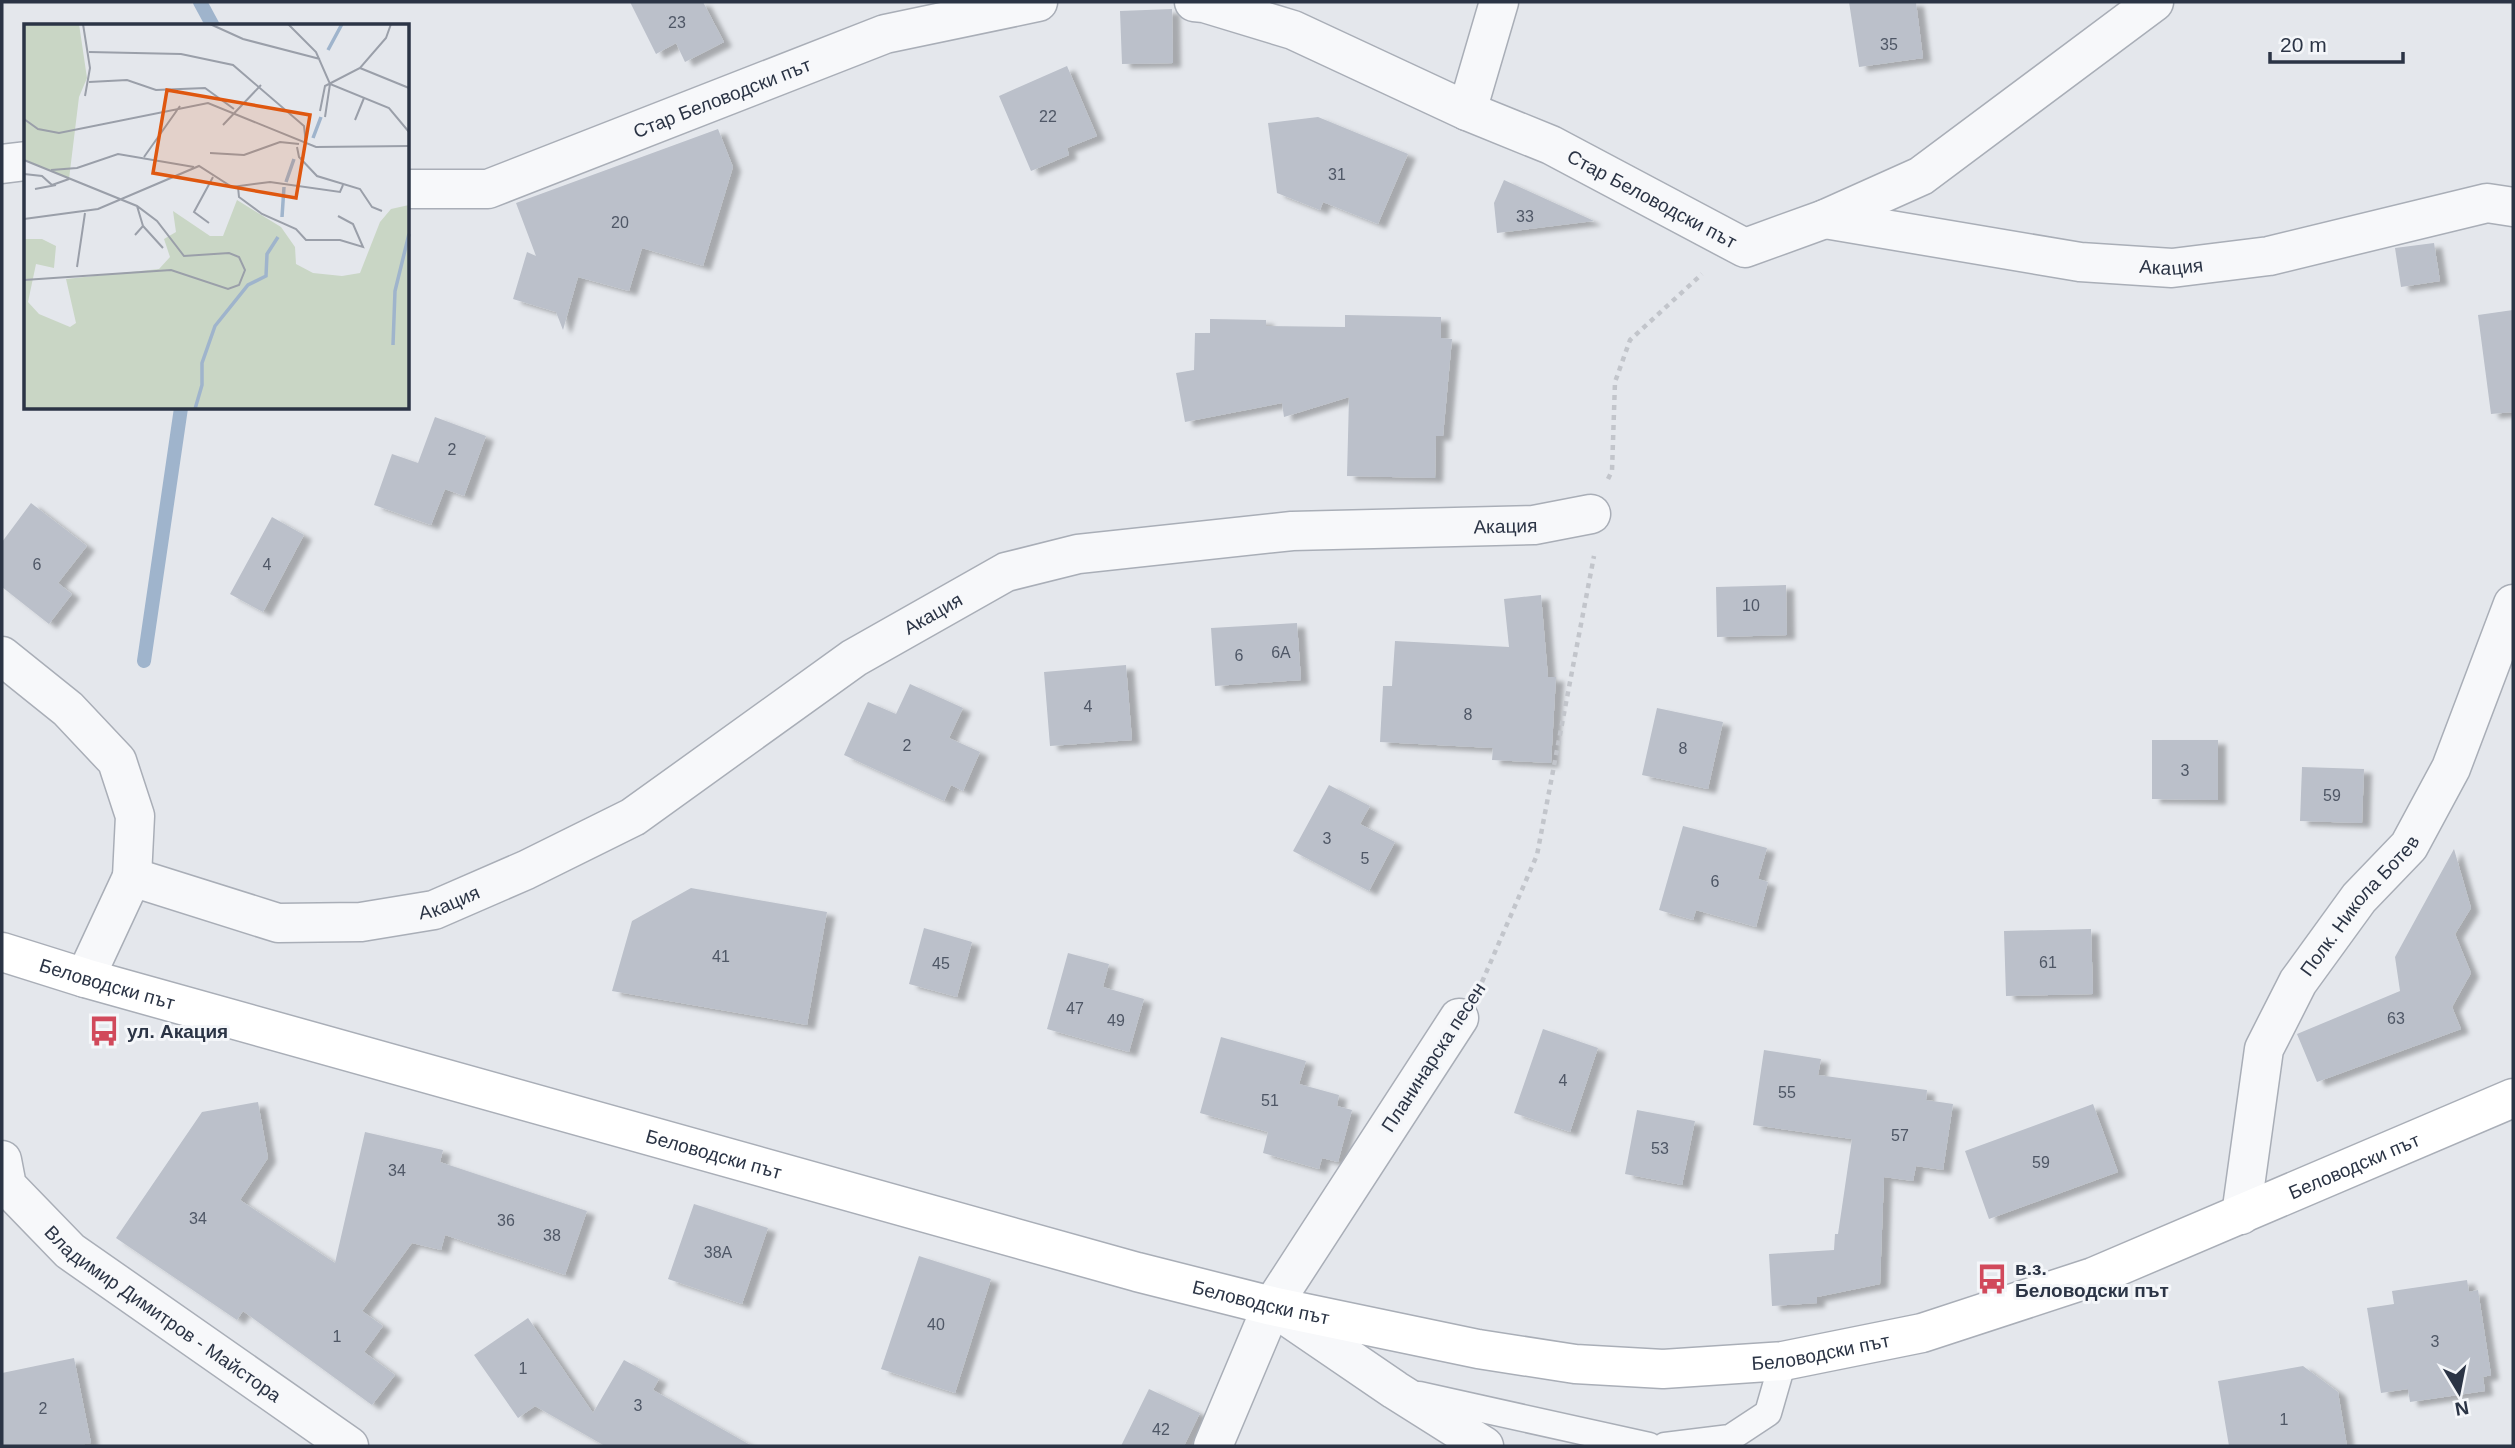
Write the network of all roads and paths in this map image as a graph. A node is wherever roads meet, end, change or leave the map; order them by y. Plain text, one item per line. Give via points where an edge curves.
1 (1027, 2) edge
2 (1194, 2) edge
3 (1499, 2) edge
4 (2154, 2) edge
5 (1467, 111) junction
6 (24, 161) edge
7 (2, 164) edge
8 (410, 189) edge
9 (2513, 207) edge
10 (1825, 219) junction
11 (1745, 248) junction
12 (1591, 514) junction
13 (2513, 604) edge
14 (2, 656) edge
15 (132, 877) junction
16 (2, 952) edge
17 (85, 978) junction
18 (1459, 1018) joint
19 (2513, 1098) edge
20 (2, 1160) edge
21 (2241, 1215) junction
22 (1272, 1306) junction
23 (1783, 1361) junction
24 (1395, 1390) junction
25 (349, 1446) edge
26 (1213, 1446) edge
27 (1484, 1446) edge
28 (1649, 1446) edge
29 (1665, 1446) edge

1 - 8 street, Стар Беловодски път via 885,34 488,189
2 - 5 street, Стар Беловодски път via 1293,30
3 - 5 street
4 - 10 street, Стар Беловодски път via 1921,176
5 - 11 street, Стар Беловодски път via 1550,145
6 - 7 street
9 - 10 street, Акация via 2487,203 2269,256 2172,268 2067,260
10 - 11 street, Стар Беловодски път
11 - 12 path via 1699,275 1630,340 1615,382 1612,471
12 - 15 street, Акация via 1534,525 1292,531 1078,554 1006,572 854,658 633,817 434,909 361,922 278,923
12 - 18 path, Планинарска песен via 1594,557 1537,855 1480,985
13 - 21 street, Полк. Никола Ботев via 2451,768 2409,846 2360,898 2298,982 2264,1049
14 - 15 street via 68,709 117,761 135,816
15 - 17 street
16 - 17 street, Беловодски път
17 - 22 street, Беловодски път
18 - 22 street, Планинарска песен
19 - 21 street, Беловодски път
20 - 25 street, Владимир Димитров - Майстора via 7,1186 70,1251
21 - 23 street, Беловодски път via 2093,1277 1922,1334
22 - 23 street, Беловодски път via 1478,1349 1575,1364 1663,1369
22 - 24 street
22 - 26 street, Планинарска песен
23 - 29 lane via 1768,1413 1730,1438
24 - 27 street
24 - 28 lane

